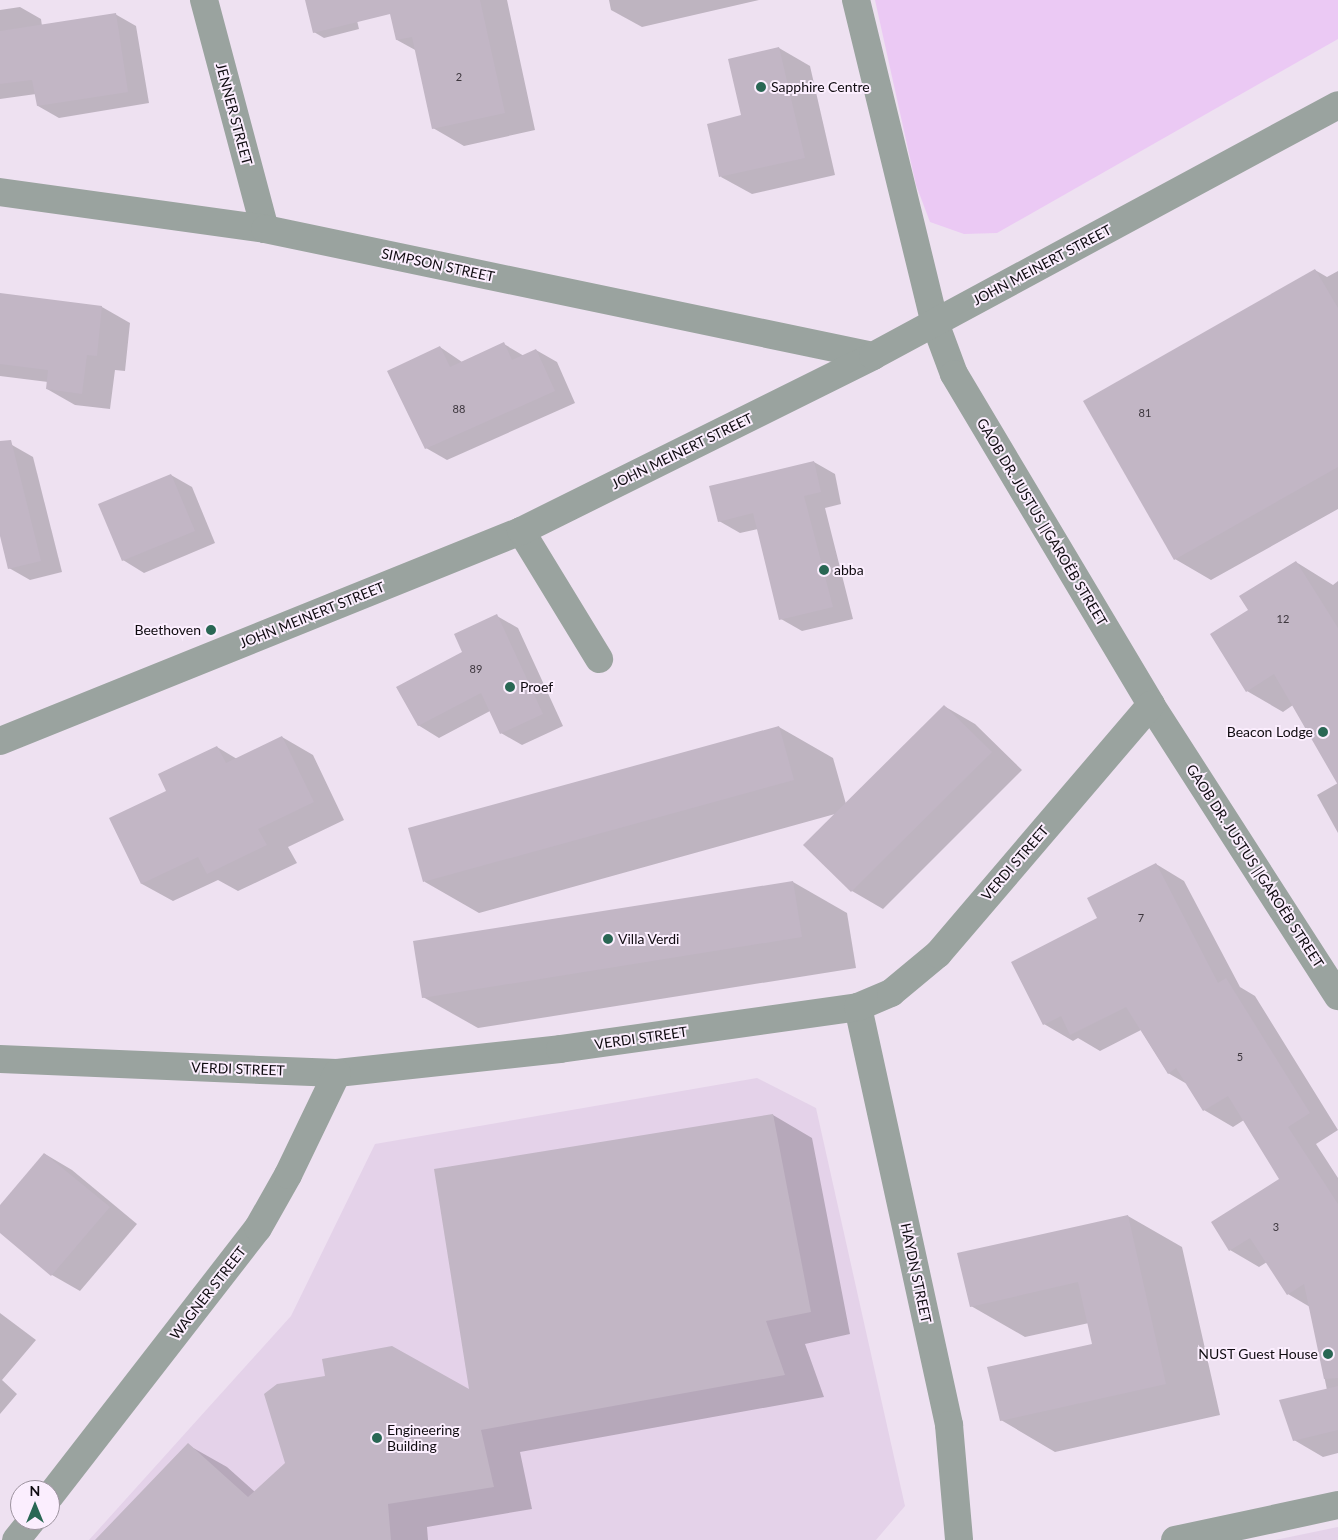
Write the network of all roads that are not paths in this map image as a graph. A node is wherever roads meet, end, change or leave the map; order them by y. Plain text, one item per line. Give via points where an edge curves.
1 (204, 0) edge
2 (856, 0) edge
3 (1338, 105) edge
4 (0, 192) edge
5 (265, 229) junction
6 (934, 323) junction
7 (873, 356) junction
8 (521, 531) junction
9 (599, 658) dead end
10 (1152, 705) junction
11 (0, 741) edge
12 (1338, 996) edge
13 (858, 1007) junction
14 (0, 1059) edge
15 (337, 1072) junction
16 (60, 1483) edge
17 (1338, 1505) edge
18 (24, 1530) edge
19 (16, 1540) edge
20 (959, 1540) edge
21 (1176, 1540) edge

1 - 5 street, JENNER STREET
2 - 6 street, GAOB DR. JUSTUS ǁGAROËB STREET
3 - 6 street, JOHN MEINERT STREET
4 - 5 street, SIMPSON STREET
5 - 7 street, SIMPSON STREET
6 - 7 street, JOHN MEINERT STREET
6 - 10 street, GAOB DR. JUSTUS ǁGAROËB STREET via 954,374
7 - 8 street, JOHN MEINERT STREET
8 - 9 street
8 - 11 street, JOHN MEINERT STREET
10 - 12 street, GAOB DR. JUSTUS ǁGAROËB STREET
10 - 13 street, VERDI STREET via 938,954 891,993
13 - 15 street, VERDI STREET via 560,1049
13 - 20 street, HAYDN STREET via 949,1425
14 - 15 street, VERDI STREET
15 - 16 street, WAGNER STREET via 288,1175 258,1228
17 - 21 street
18 - 19 street

